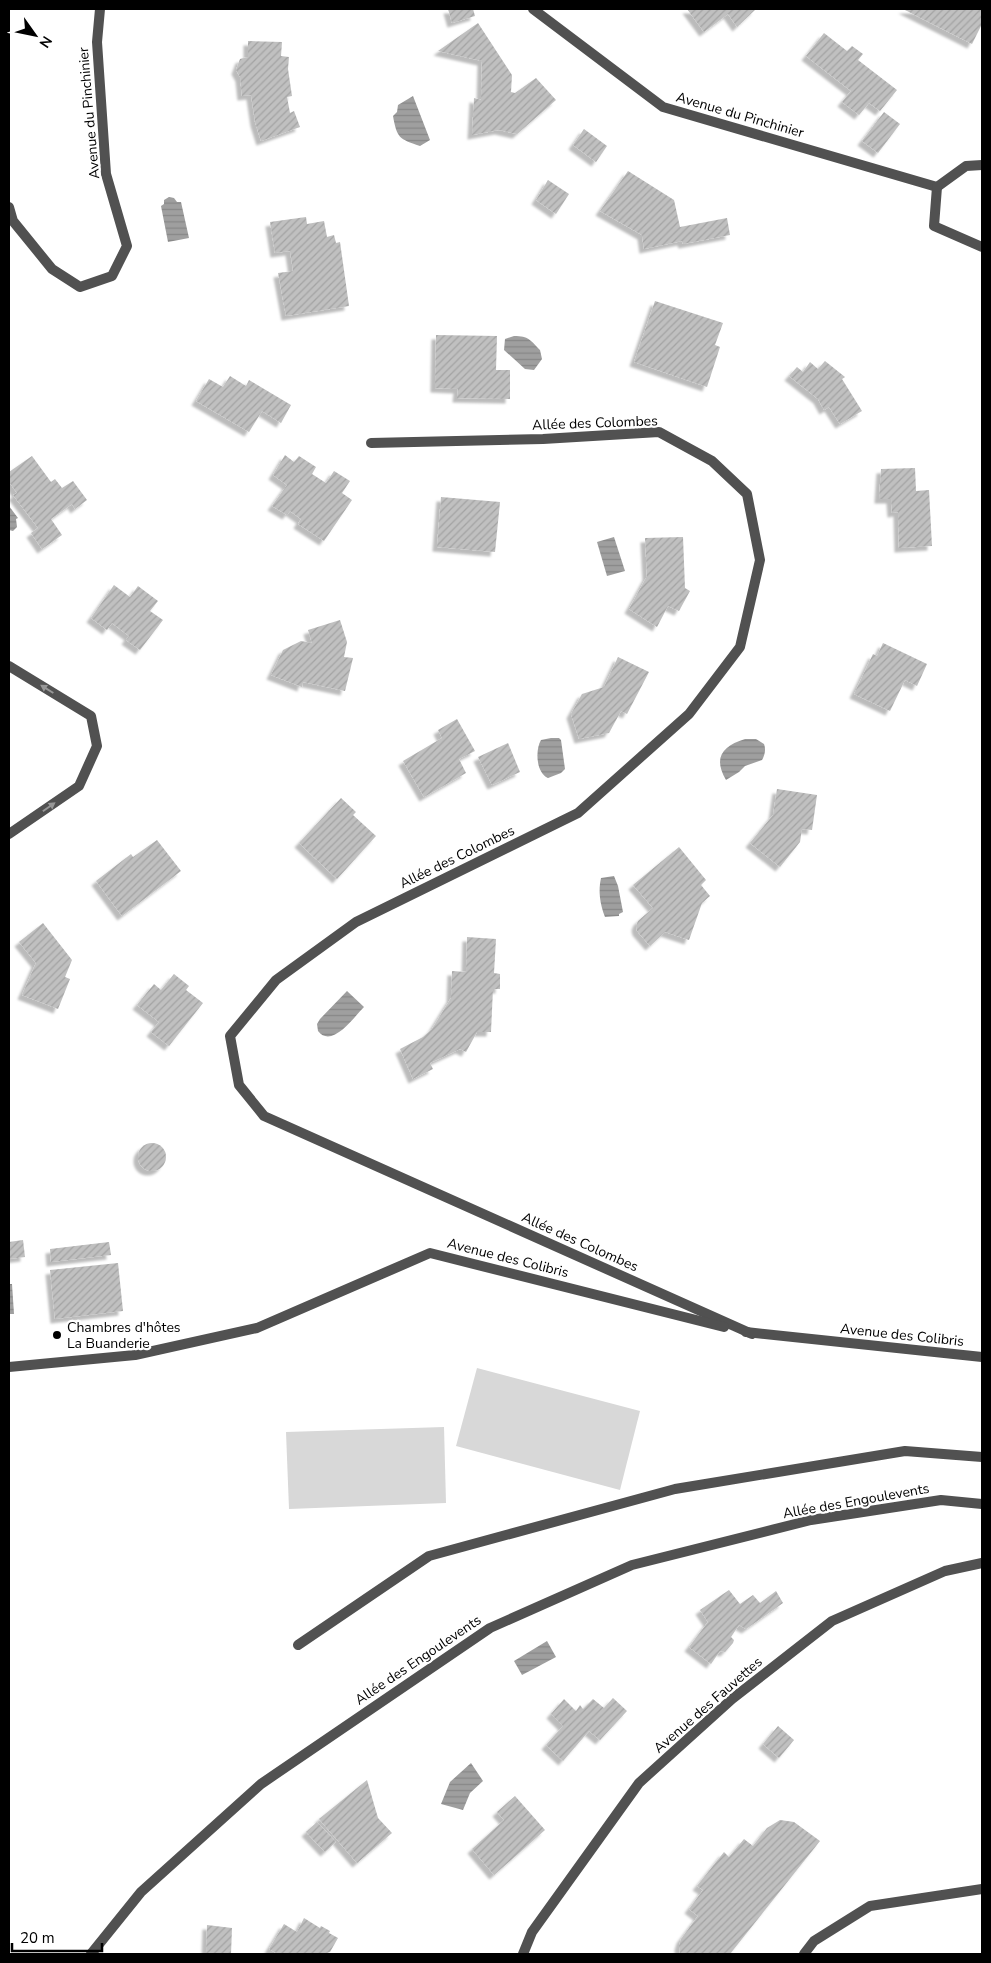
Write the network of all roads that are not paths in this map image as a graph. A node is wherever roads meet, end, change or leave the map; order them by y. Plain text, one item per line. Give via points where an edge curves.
1 (100, 9) edge
2 (533, 9) edge
3 (982, 165) edge
4 (937, 186) junction
5 (9, 207) edge
6 (982, 247) edge
7 (371, 443) dead end
8 (9, 666) edge
9 (9, 834) edge
10 (752, 1334) junction
11 (982, 1357) edge
12 (9, 1367) edge
13 (982, 1457) edge
14 (982, 1504) edge
15 (982, 1563) edge
16 (298, 1645) dead end
17 (982, 1889) edge
18 (91, 1954) edge
19 (523, 1954) edge
20 (804, 1954) edge

1 - 5 street, Avenue du Pinchinier via 96,42 106,174 127,246 112,276 80,287 52,269 12,221
2 - 4 street, Avenue du Pinchinier via 663,107
3 - 4 street via 966,166
4 - 6 street via 934,226
7 - 10 street, Allée des Colombes via 543,439 660,432 712,462 746,494 760,560 740,647 689,714 578,813 356,922 276,980 230,1036 238,1085 264,1116
9 -> 8 street via 79,786 98,746 91,716
10 - 11 street, Avenue des Colibris
10 - 12 street, Avenue des Colibris via 430,1253 257,1328 136,1355
13 - 16 street via 904,1451 675,1489 430,1556
14 - 18 street, Allée des Engoulevents via 940,1500 811,1520 632,1565 490,1628 261,1784 141,1892
15 - 19 street, Avenue des Fauvettes via 945,1571 832,1621 732,1700 639,1783 532,1932
17 - 20 street via 870,1906 814,1941

